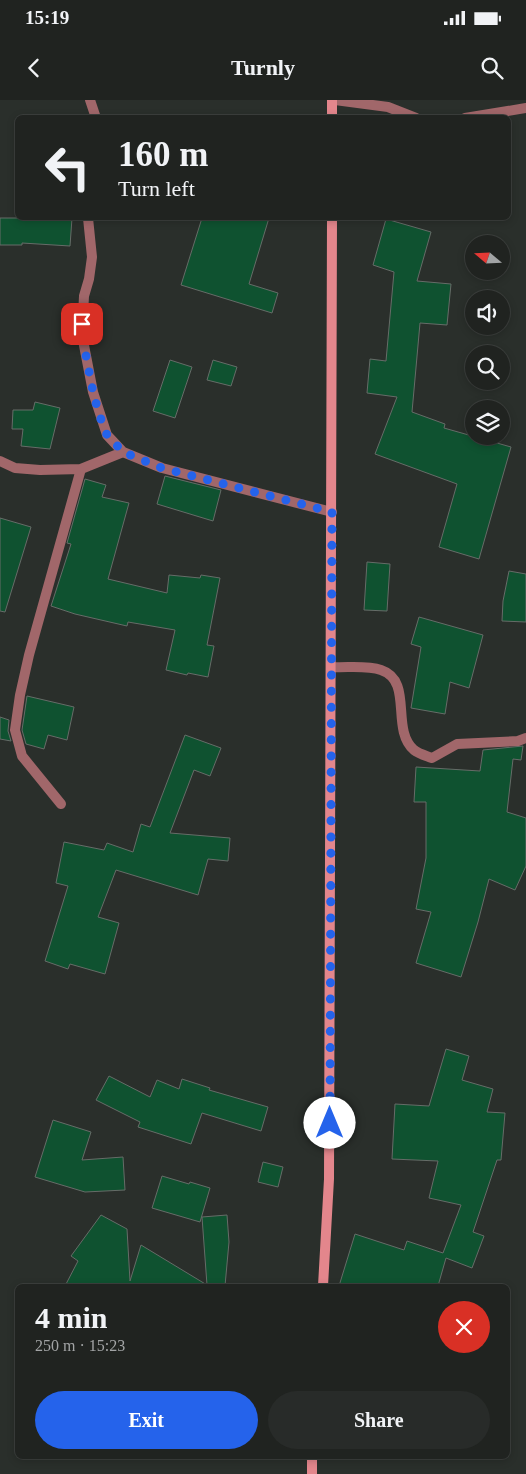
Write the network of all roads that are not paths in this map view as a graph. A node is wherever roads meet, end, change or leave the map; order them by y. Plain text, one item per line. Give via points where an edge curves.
1 (90, 100) edge
2 (334, 100) edge
3 (526, 108) edge
4 (95, 115) edge
5 (332, 115) edge
6 (408, 115) edge
7 (483, 115) edge
8 (88, 220) edge
9 (332, 220) edge
10 (123, 452) junction
11 (0, 461) edge
12 (80, 469) junction
13 (332, 512) junction
14 (331, 668) junction
15 (526, 738) edge
16 (61, 804) dead end
17 (322, 1284) edge
18 (312, 1459) edge
19 (312, 1474) edge

1 - 4 street
2 - 5 street
2 - 6 street via 388,107
3 - 7 street
8 - 10 street via 92,257 84,296 82,335 99,414 107,435
9 - 13 street
10 - 12 street
10 - 13 street via 162,468
11 - 12 street via 15,468
12 - 16 street via 29,655 15,730 22,756
13 - 14 street
14 - 15 street via 380,669 392,675 400,696 401,723 415,752 432,758 457,744
14 - 17 street via 330,1178
18 - 19 street

